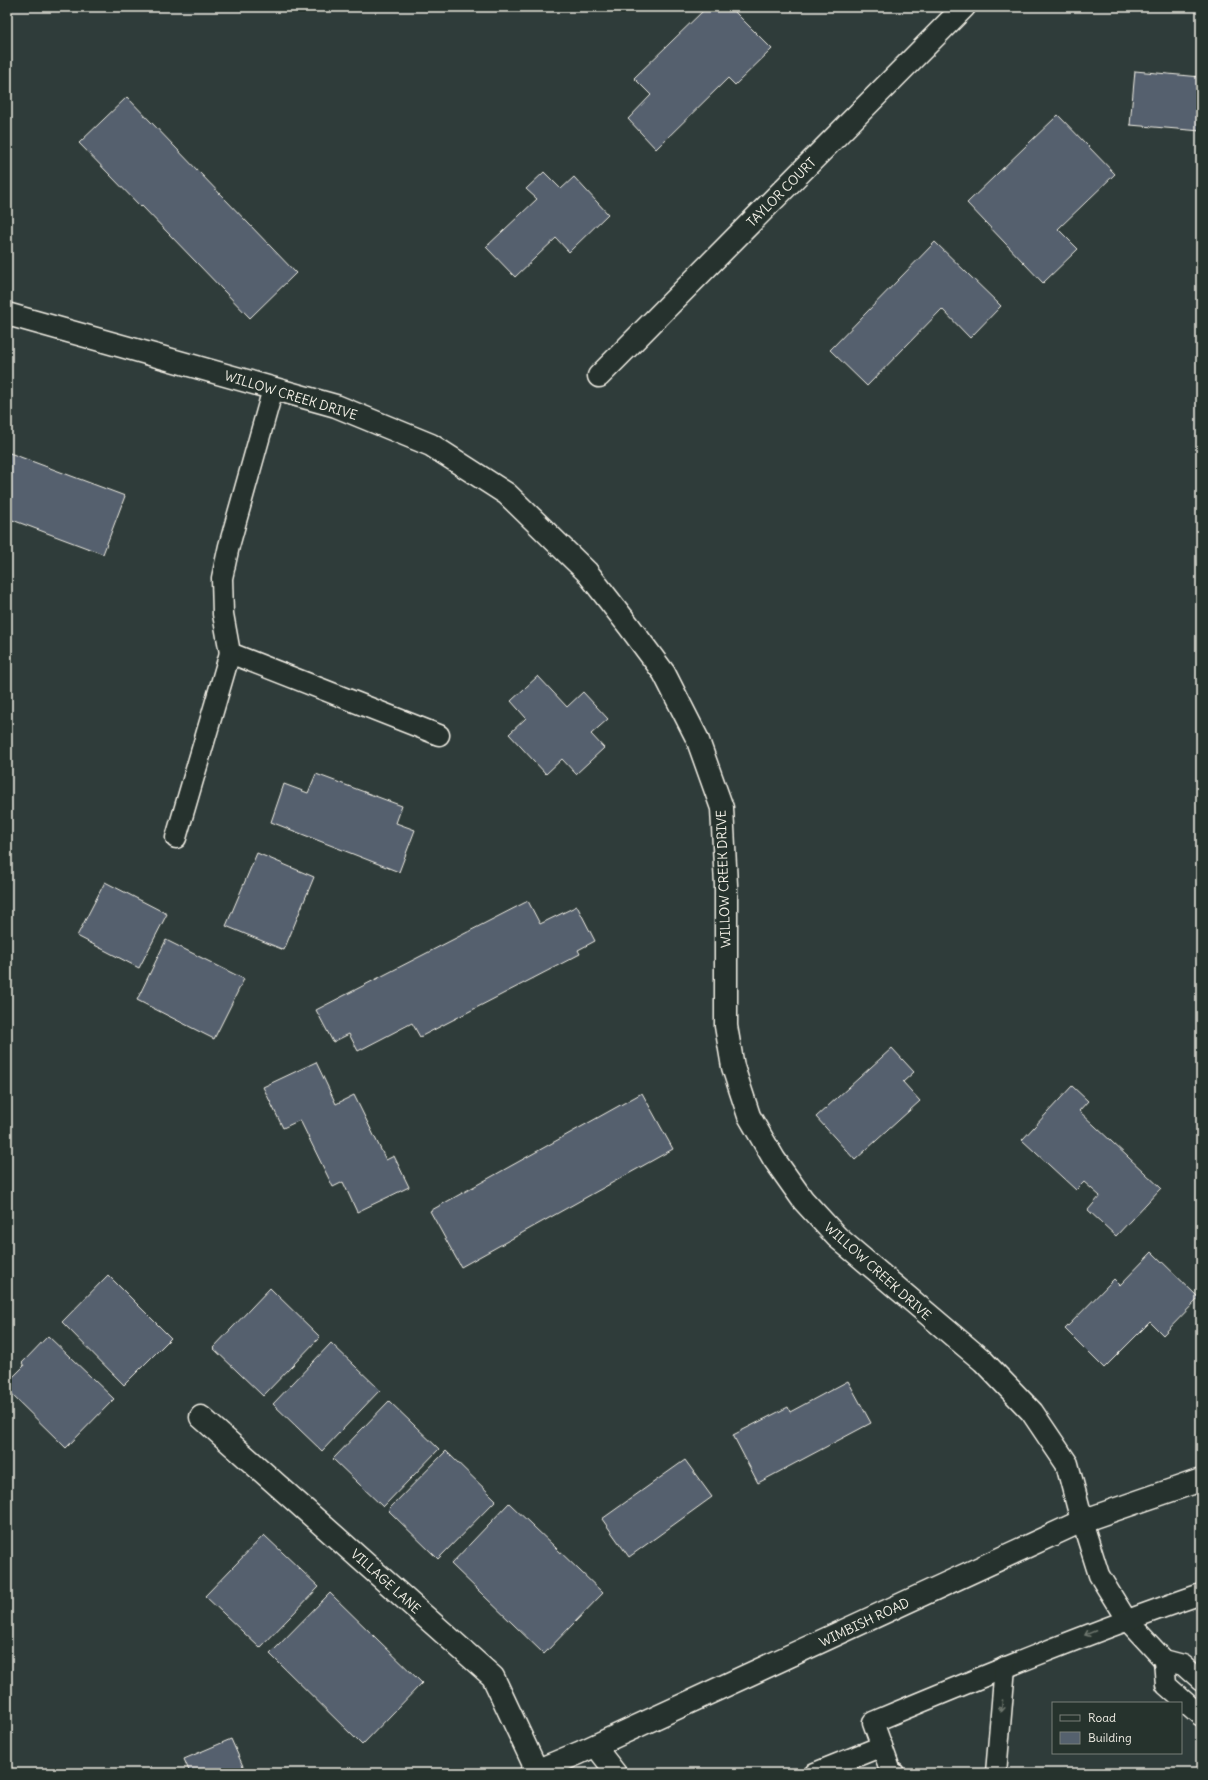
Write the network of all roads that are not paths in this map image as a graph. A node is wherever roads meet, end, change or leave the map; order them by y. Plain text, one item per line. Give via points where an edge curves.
1 (964, 7) edge
2 (7, 314) edge
3 (599, 376) dead end
4 (273, 389) junction
5 (230, 653) junction
6 (439, 735) dead end
7 (176, 838) dead end
8 (201, 1417) dead end
9 (1201, 1480) edge
10 (1082, 1521) junction
11 (1201, 1594) edge
12 (1126, 1619) junction
13 (1164, 1660) junction
14 (1005, 1667) junction
15 (1201, 1680) edge
16 (1201, 1716) edge
17 (595, 1746) junction
18 (882, 1746) junction
19 (534, 1772) edge
20 (616, 1773) edge
21 (815, 1773) edge
22 (894, 1773) edge
23 (996, 1773) edge

1 - 3 street, TAYLOR COURT
2 - 4 street, WILLOW CREEK DRIVE
4 - 5 lane via 222,578 223,614
4 - 10 street, WILLOW CREEK DRIVE via 336,406 431,445 506,494 587,572 664,673 697,738 722,808 726,885 726,1026 733,1067 749,1116 774,1159 795,1188 837,1237 983,1362 1032,1412 1067,1464
5 - 6 lane
5 - 7 lane
8 - 19 street, VILLAGE LANE via 493,1677
9 - 10 street, WIMBISH ROAD
10 - 12 lane via 1098,1575
10 - 17 street, WIMBISH ROAD
11 - 12 lane
12 - 13 lane
12 -> 14 lane
13 - 15 lane via 1183,1665
13 - 16 lane via 1166,1685
14 - 18 lane via 873,1722
14 -> 23 lane
17 - 19 street, WIMBISH ROAD
17 - 20 lane
18 - 21 lane
18 - 22 lane

